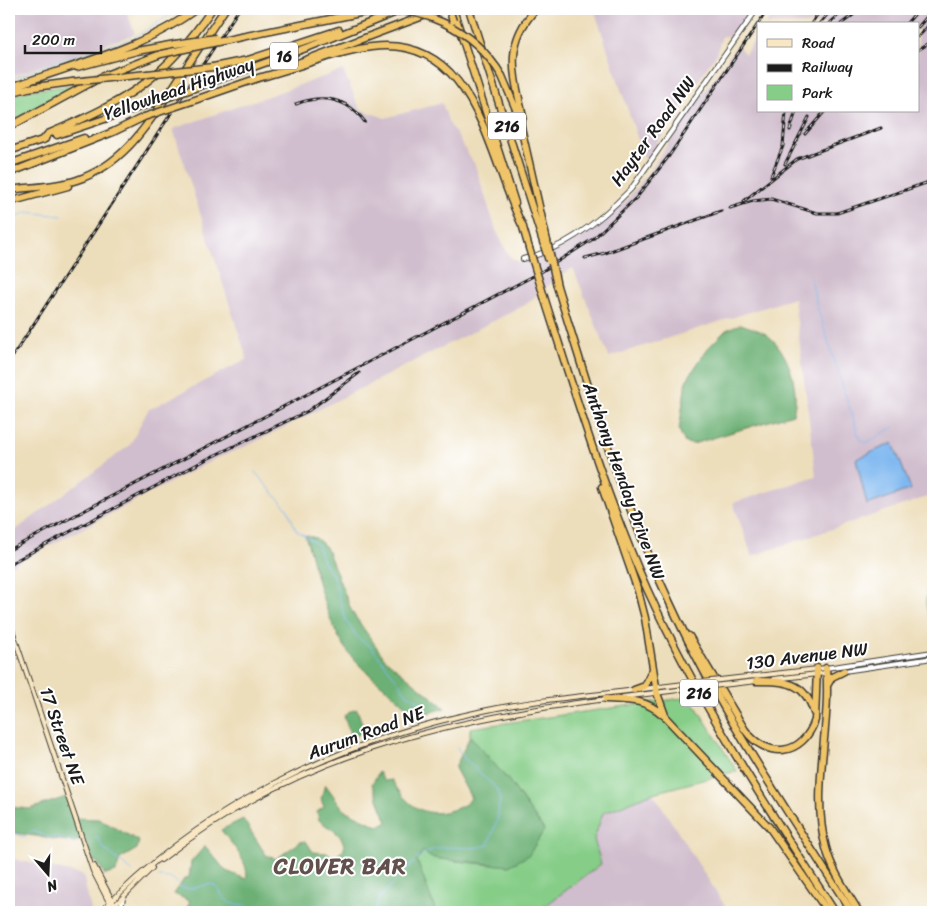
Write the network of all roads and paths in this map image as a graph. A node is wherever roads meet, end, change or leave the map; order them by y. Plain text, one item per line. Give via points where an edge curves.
1 (196, 9) edge
2 (212, 9) edge
3 (225, 9) edge
4 (404, 9) edge
5 (442, 9) edge
6 (449, 9) edge
7 (453, 9) edge
8 (469, 9) edge
9 (536, 9) edge
10 (757, 9) edge
11 (427, 14) junction
12 (455, 21) junction
13 (364, 24) junction
14 (243, 36) junction
15 (258, 78) junction
16 (26, 81) junction
17 (9, 88) edge
18 (9, 93) edge
19 (144, 118) junction
20 (9, 127) edge
21 (43, 140) junction
22 (9, 151) edge
23 (123, 153) junction
24 (9, 164) edge
25 (530, 168) junction
26 (9, 173) edge
27 (9, 190) edge
28 (9, 202) edge
29 (523, 227) junction
30 (545, 242) junction
31 (523, 259) dead end
32 (595, 457) junction
33 (9, 621) edge
34 (680, 626) junction
35 (933, 652) edge
36 (933, 658) edge
37 (653, 668) junction
38 (826, 670) junction
39 (818, 671) junction
40 (844, 671) junction
41 (756, 681) junction
42 (684, 684) joint
43 (634, 690) junction
44 (686, 690) joint
45 (827, 690) junction
46 (656, 691) junction
47 (606, 700) junction
48 (666, 718) junction
49 (815, 720) junction
50 (105, 892) junction
51 (124, 893) junction
52 (112, 906) edge
53 (102, 912) edge
54 (108, 912) edge
55 (119, 912) edge
56 (828, 912) edge
57 (834, 912) edge
58 (852, 912) edge
59 (859, 912) edge

1 - 16 highway via 175,24 140,41
2 - 21 highway via 176,56 141,88 100,112 48,134
3 - 23 highway via 148,124
4 - 13 highway, Yellowhead Highway / 16
5 - 11 highway, Yellowhead Highway / 16
6 - 12 highway, bridge
7 - 11 highway
7 - 12 highway
8 - 30 highway, 216
9 - 25 highway via 520,32 513,57
10 - 31 street, Hayter Road NW via 631,189 607,213 581,232
11 - 15 highway, Yellowhead Highway / 16
12 - 29 highway, 216
13 - 18 highway, bridge via 248,60 213,67 72,82
13 - 21 highway, Yellowhead Highway / 16, bridge via 300,50
14 - 16 highway, bridge via 122,54
14 - 20 highway, bridge via 161,54 103,76
14 - 25 highway, bridge via 365,12 404,11 438,20 478,44 502,76 518,114
15 - 19 highway, Yellowhead Highway / 16, bridge
15 - 29 highway via 370,47 392,46 432,58 450,71 465,89
16 - 17 highway
19 - 24 highway, Yellowhead Highway / 16
19 - 26 highway
21 - 22 highway, Yellowhead Highway / 16
23 - 27 highway via 96,172 77,180
23 - 28 highway via 110,167 78,183
25 - 30 highway
29 - 32 highway, Anthony Henday Drive NW / 216, bridge
30 - 34 highway, Anthony Henday Drive NW / 216, bridge via 618,479
32 - 37 highway via 599,480 638,591
32 - 57 highway, Anthony Henday Drive NW / 216 via 633,556 679,656 729,746
33 - 50 main road, 17 Street NE via 90,860
34 - 49 highway via 695,643 745,730 757,743 767,749 791,748 804,740
34 - 58 highway, Anthony Henday Drive NW / 216 via 741,738
35 - 38 street, 130 Avenue NW
36 - 40 street, 130 Avenue NW
37 - 43 highway via 646,686
37 - 46 highway
38 - 39 main road, 130 Avenue NW
38 - 40 street, 130 Avenue NW
38 - 45 highway
39 - 41 main road, 130 Avenue NW
39 - 42 main road, 130 Avenue NW, bridge
39 - 49 highway
40 - 45 highway via 832,677
41 - 44 main road, 130 Avenue NW, bridge
41 - 49 highway via 782,681 795,685 809,699
42 - 46 main road, Aurum Road NE
43 - 46 main road, Aurum Road NE
43 - 51 main road, Aurum Road NE via 484,710 410,729 346,752 292,774 220,813 164,854
44 - 46 main road, Aurum Road NE
45 - 59 highway via 821,801 825,847
46 - 47 main road, Aurum Road NE
46 - 48 highway
47 - 48 highway via 639,700
47 - 51 main road, Aurum Road NE via 520,711 446,726 303,773 251,798 210,823
48 - 56 highway via 769,826
50 - 51 main road
50 - 52 main road, 17 Street NE
50 - 53 main road
51 - 52 main road, Aurum Road NE
51 - 55 street
52 - 53 main road, Aurum Road NE
52 - 54 main road, Aurum Road NE
52 - 55 street, 17 Street NE

